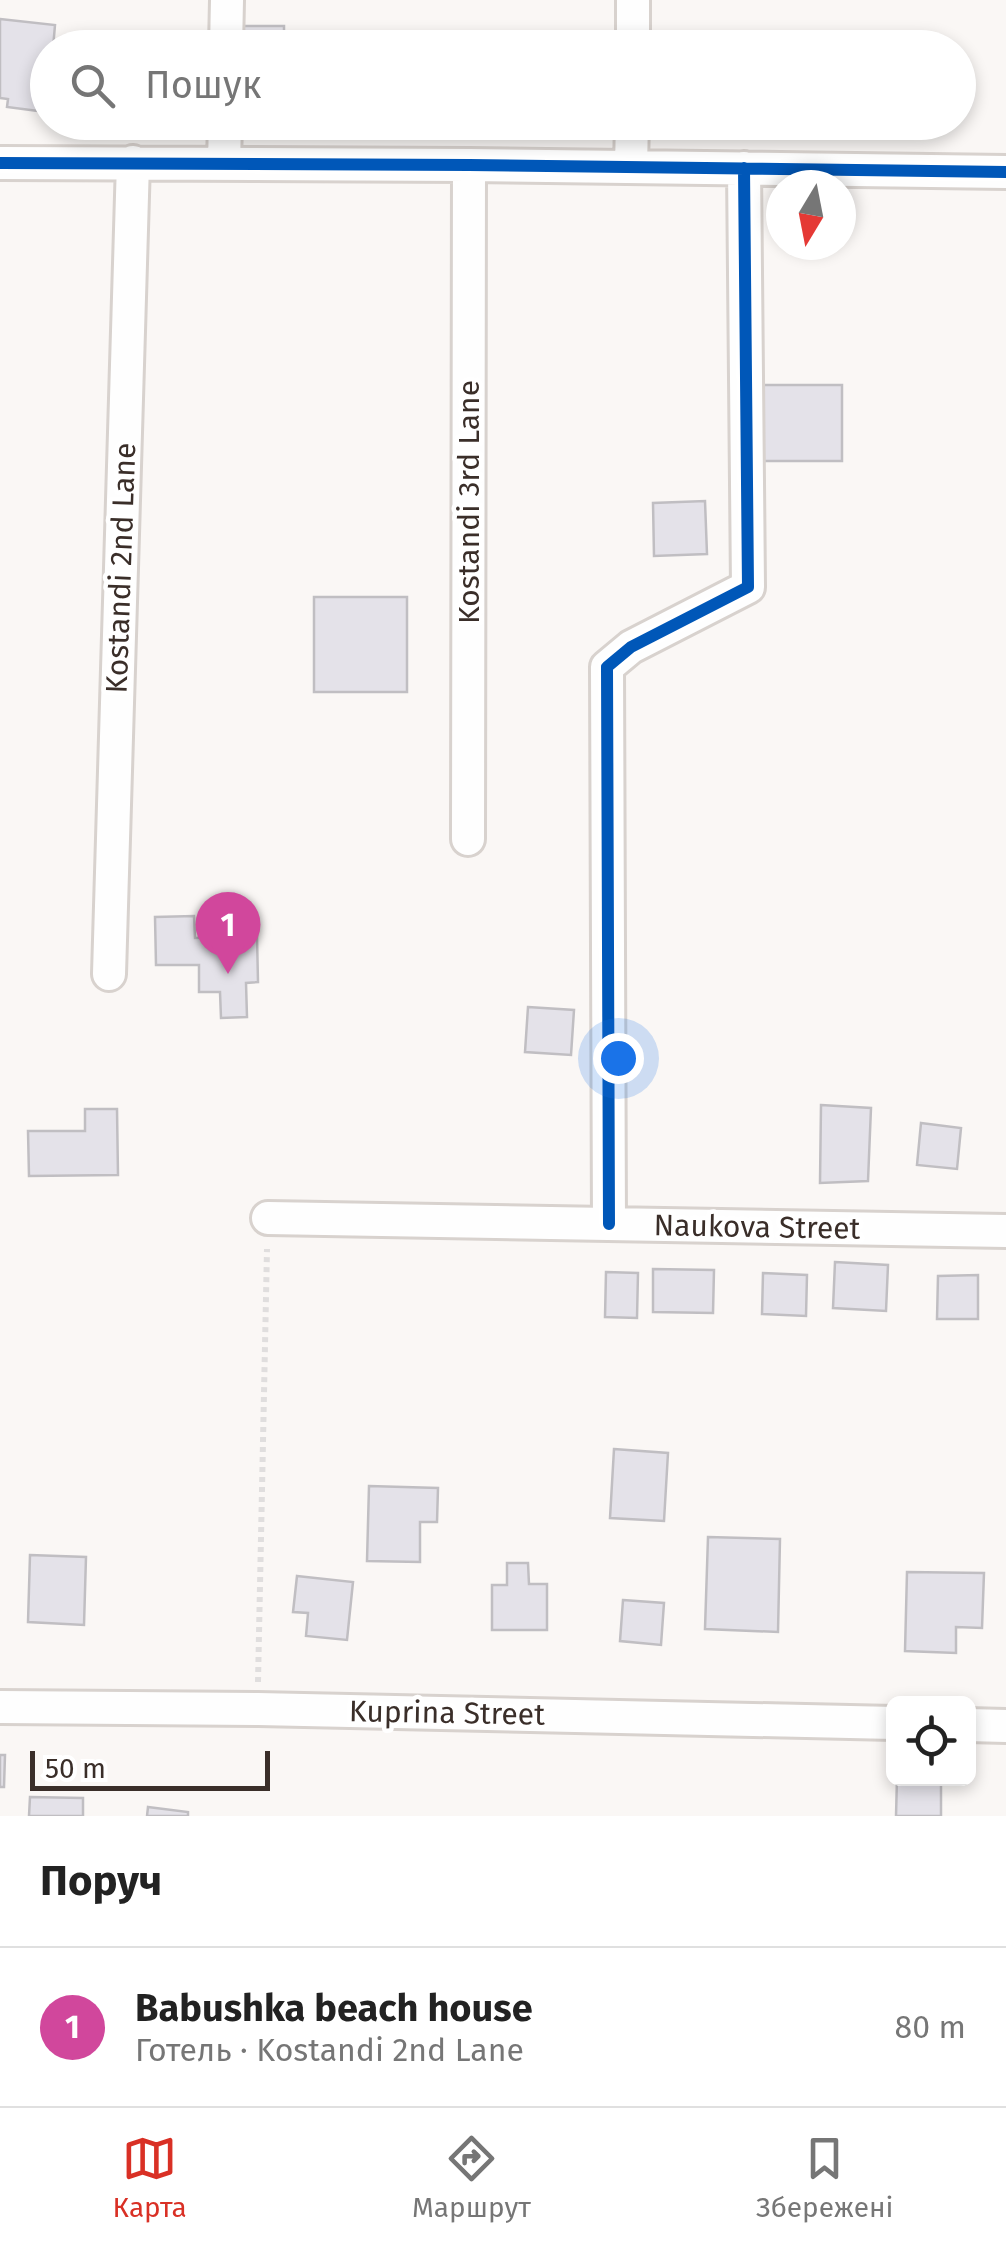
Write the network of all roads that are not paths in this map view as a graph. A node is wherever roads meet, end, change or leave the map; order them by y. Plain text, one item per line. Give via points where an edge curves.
1 (227, 0) edge
2 (633, 0) edge
3 (226, 30) edge
4 (633, 30) edge
5 (225, 140) edge
6 (632, 140) edge
7 (133, 162) junction
8 (224, 162) junction
9 (0, 163) edge
10 (469, 165) junction
11 (631, 166) junction
12 (744, 168) junction
13 (1006, 172) edge
14 (468, 839) dead end
15 (109, 974) dead end
16 (268, 1218) road end
17 (609, 1224) junction
18 (1006, 1231) edge
19 (0, 1706) edge
20 (886, 1723) edge
21 (976, 1725) edge
22 (1006, 1726) edge

1 - 3 street
2 - 4 street
5 - 8 street
6 - 11 street
7 - 8 street
7 - 9 street
7 - 15 street, Kostandi 2nd Lane
8 - 10 street
10 - 11 street
10 - 14 street, Kostandi 3rd Lane
11 - 12 street
12 - 13 street
12 - 17 street via 748,587 631,647 606,667
16 - 17 street, Naukova Street
17 - 18 street, Naukova Street
19 - 20 street, Kuprina Street
21 - 22 street

